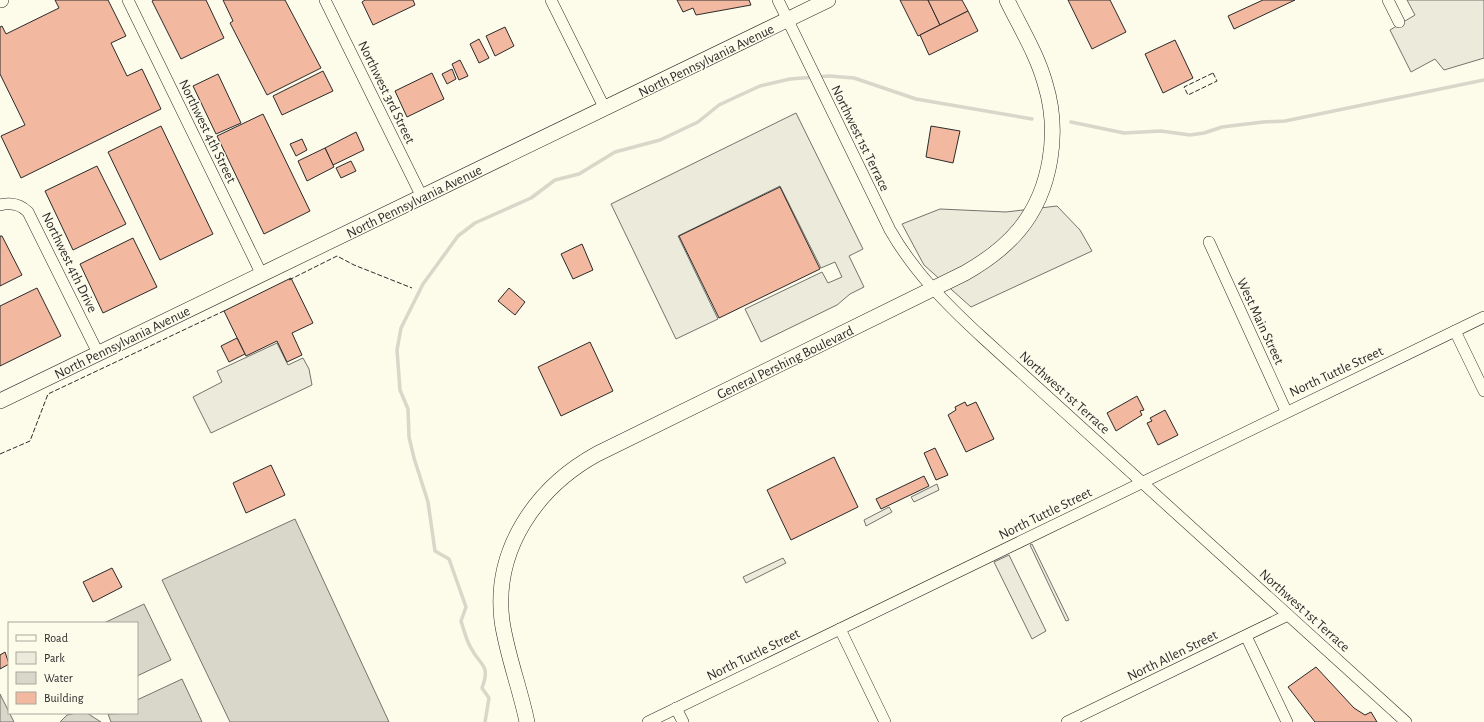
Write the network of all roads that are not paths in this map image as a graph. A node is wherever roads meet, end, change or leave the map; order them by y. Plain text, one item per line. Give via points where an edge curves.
1 (128, 0) edge
2 (325, 0) edge
3 (551, 0) edge
4 (778, 0) edge
5 (828, 0) edge
6 (1007, 0) edge
7 (1388, 0) edge
8 (787, 20) junction
9 (1399, 22) dead end
10 (605, 109) junction
11 (422, 197) junction
12 (0, 205) edge
13 (1209, 242) dead end
14 (262, 275) junction
15 (933, 289) junction
16 (1484, 317) edge
17 (1455, 331) junction
18 (98, 353) junction
19 (1484, 391) edge
20 (0, 401) edge
21 (1286, 412) junction
22 (1143, 482) junction
23 (1288, 615) junction
24 (840, 629) junction
25 (1246, 636) junction
26 (676, 708) junction
27 (1084, 718) edge
28 (527, 722) edge
29 (648, 722) edge
30 (683, 722) edge
31 (885, 722) edge
32 (1068, 722) edge
33 (1287, 722) edge
34 (1406, 722) edge

1 - 14 street, Northwest 4th Street
2 - 11 street, Northwest 3rd Street
3 - 10 street
4 - 8 street, Northwest 1st Terrace
5 - 8 main road, North Pennsylvania Avenue
6 - 15 main road, General Pershing Boulevard via 1039,65 1050,99 1053,135 1048,172 1032,212 1004,246 986,261
7 - 9 street
8 - 10 main road, North Pennsylvania Avenue
8 - 15 street, Northwest 1st Terrace via 890,230 902,252
10 - 11 main road, North Pennsylvania Avenue
11 - 14 main road, North Pennsylvania Avenue
12 - 18 street, Northwest 4th Drive via 18,204 28,212
13 - 21 street, West Main Street
14 - 18 main road, North Pennsylvania Avenue
15 - 22 street, Northwest 1st Terrace via 957,314
15 - 28 main road, General Pershing Boulevard via 597,454 563,476 548,490 523,523 507,563 503,583 504,633
16 - 17 street, North Tuttle Street
17 - 19 street
17 - 21 street, North Tuttle Street
18 - 20 main road, North Pennsylvania Avenue
21 - 22 street, North Tuttle Street
22 - 23 street, Northwest 1st Terrace
22 - 24 street, North Tuttle Street
23 - 25 street, North Allen Street
23 - 34 street, Northwest 1st Terrace
24 - 26 street, North Tuttle Street
24 - 31 street
25 - 27 street, North Allen Street
25 - 33 street
26 - 29 street, North Tuttle Street
26 - 30 street
27 - 32 street, North Allen Street

